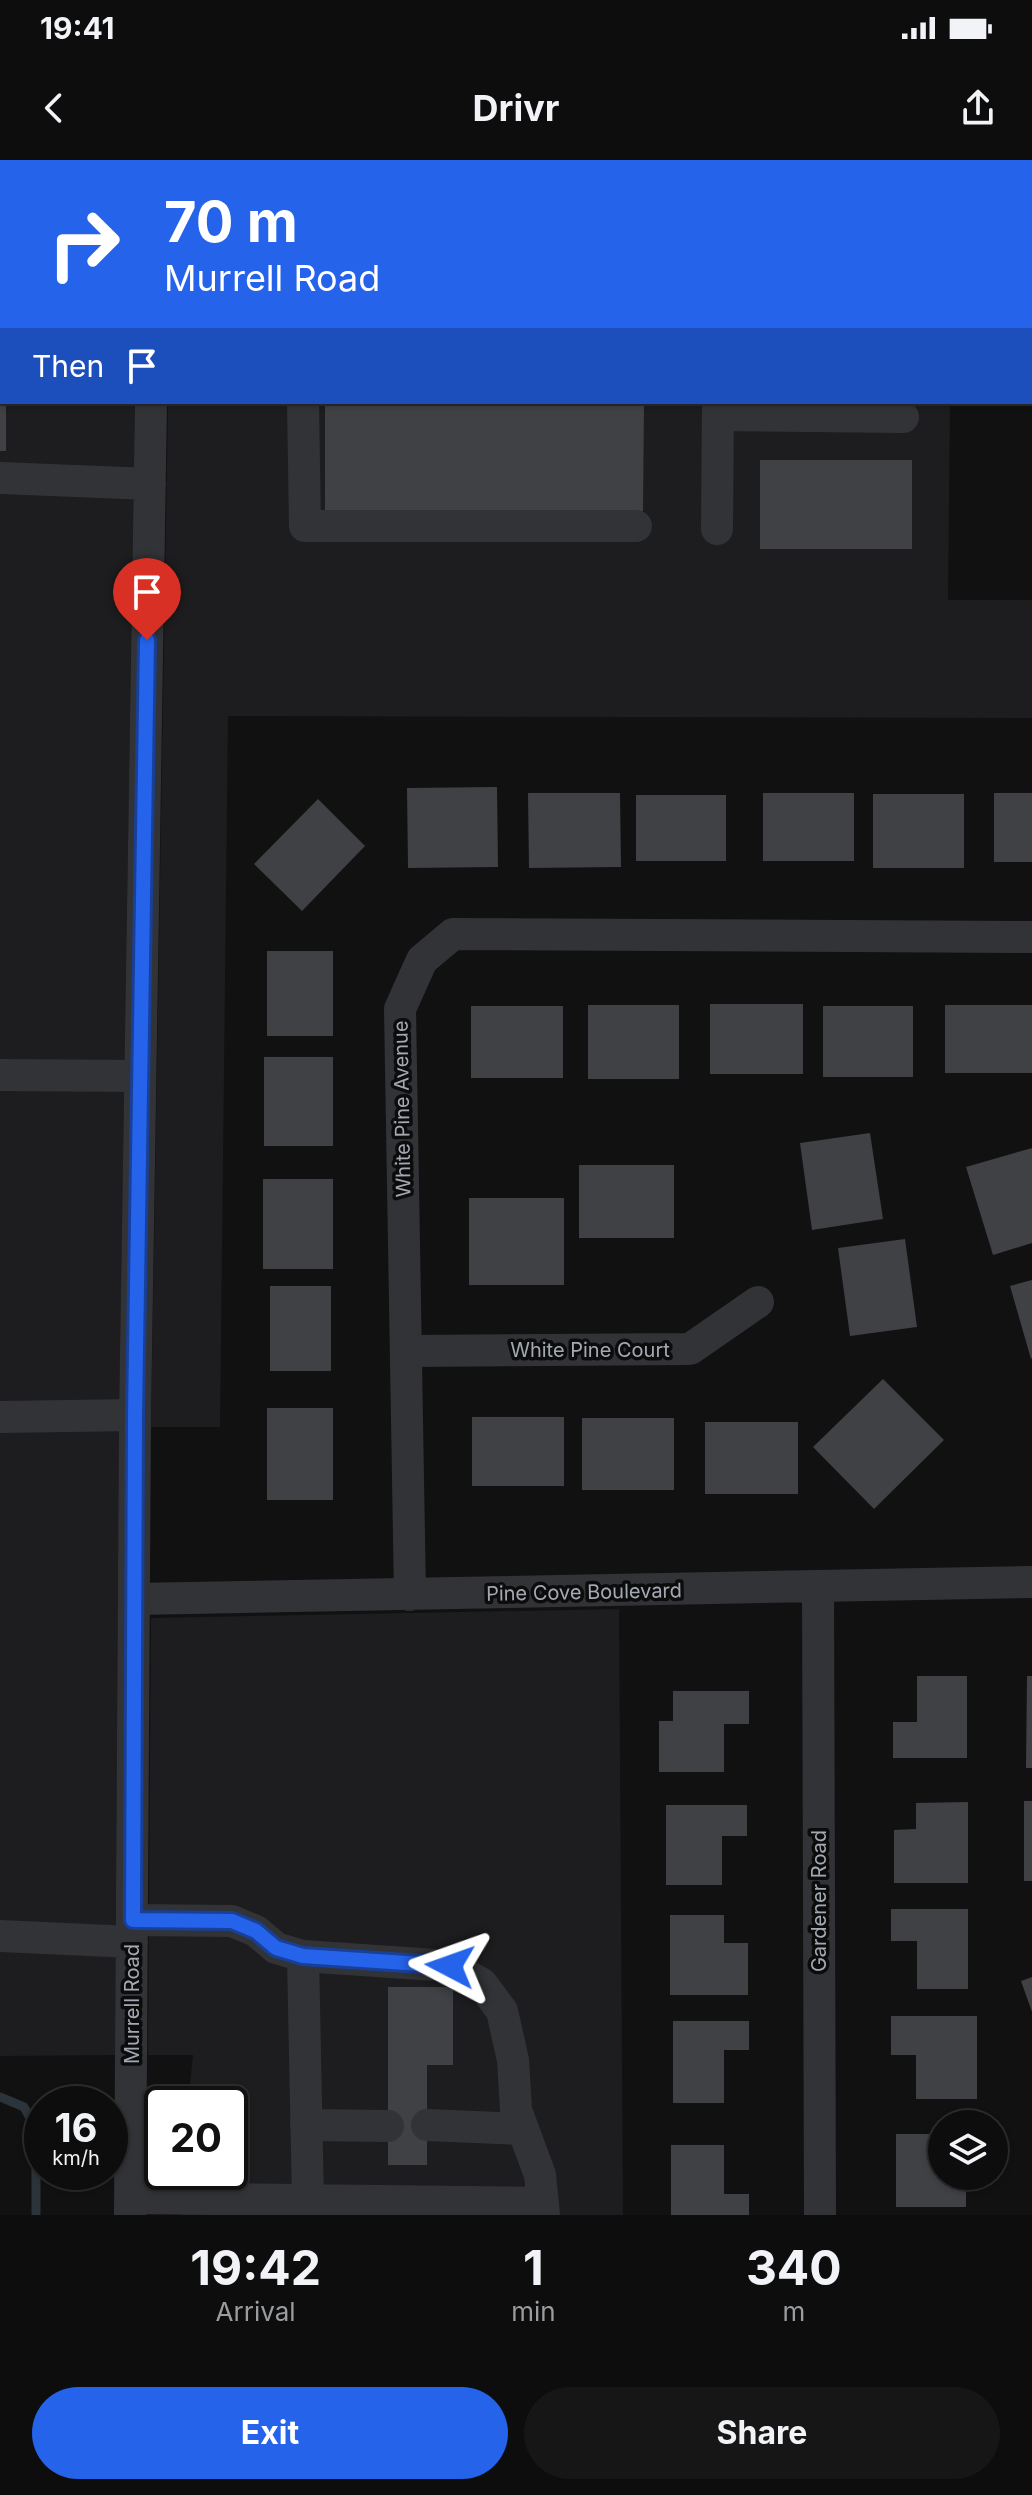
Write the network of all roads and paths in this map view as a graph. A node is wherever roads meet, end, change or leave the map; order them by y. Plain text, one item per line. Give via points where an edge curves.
1 (151, 404) edge
2 (303, 404) edge
3 (718, 408) edge
4 (903, 417) dead end
5 (0, 478) edge
6 (150, 484) junction
7 (636, 526) dead end
8 (717, 529) dead end
9 (1032, 937) edge
10 (0, 1075) edge
11 (140, 1076) junction
12 (758, 1302) dead end
13 (408, 1351) junction
14 (135, 1415) junction
15 (0, 1417) edge
16 (1032, 1582) edge
17 (818, 1587) junction
18 (410, 1595) junction
19 (135, 1599) junction
20 (133, 1931) junction
21 (0, 1936) edge
22 (303, 1956) junction
23 (306, 2125) junction
24 (427, 2125) dead end
25 (388, 2126) dead end
26 (522, 2129) junction
27 (291, 2206) edge
28 (130, 2207) edge
29 (379, 2208) edge
30 (544, 2209) edge
31 (820, 2215) edge

1 - 6 street, Murrell Road
2 - 7 street via 305,526
3 - 4 street
3 - 8 street
5 - 6 street
6 - 11 street, Murrell Road
9 - 13 street, White Pine Avenue via 453,934 422,960 400,1009
10 - 11 street
11 - 14 street, Murrell Road
12 - 13 street, White Pine Court via 690,1349
13 - 18 street, White Pine Avenue
14 - 15 street
14 - 19 street, Murrell Road
16 - 17 street, Pine Cove Boulevard
17 - 18 street, Pine Cove Boulevard
17 - 31 street, Gardener Road
18 - 19 street, Pine Cove Boulevard
19 - 20 street, Murrell Road
20 - 21 street
20 - 22 street via 232,1921 256,1931 276,1948
20 - 28 street, Murrell Road
22 - 23 street
22 - 26 street via 450,1966 482,1984 502,2011
23 - 25 street
23 - 27 street
24 - 26 street
26 - 30 street via 540,2175
27 - 28 street
27 - 29 street
29 - 30 street

